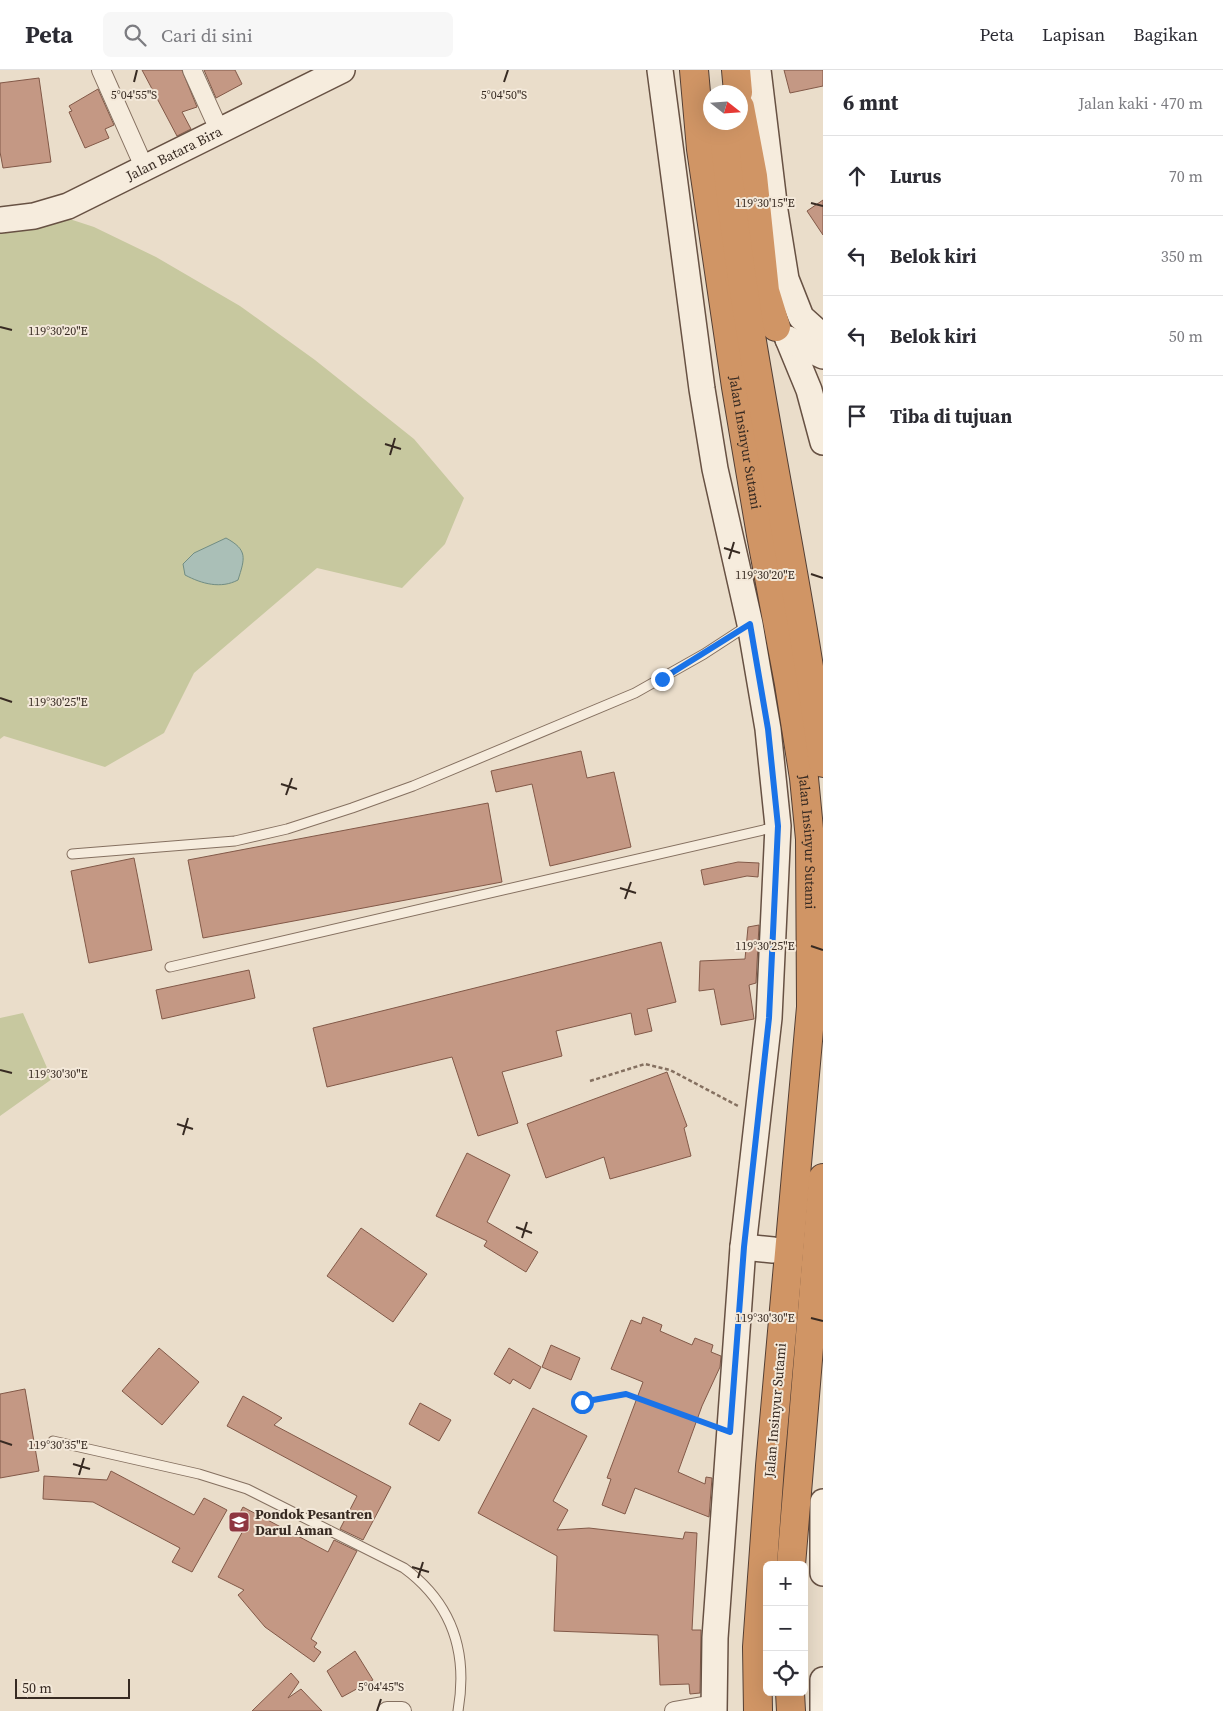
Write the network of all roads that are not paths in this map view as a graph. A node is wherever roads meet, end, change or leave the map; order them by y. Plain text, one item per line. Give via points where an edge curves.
1 (101, 70) edge
2 (192, 70) edge
3 (342, 70) edge
4 (660, 70) edge
5 (694, 70) edge
6 (718, 70) edge
7 (736, 70) edge
8 (758, 70) edge
9 (719, 85) edge
10 (737, 85) edge
11 (724, 130) edge
12 (744, 130) edge
13 (220, 132) junction
14 (145, 169) junction
15 (0, 220) edge
16 (782, 333) junction
17 (823, 337) edge
18 (823, 356) edge
19 (823, 442) edge
20 (750, 624) junction
21 (823, 762) edge
22 (778, 826) junction
23 (72, 854) dead end
24 (170, 967) dead end
25 (823, 1178) edge
26 (744, 1247) junction
27 (773, 1250) dead end
28 (52, 1441) dead end
29 (823, 1502) edge
30 (823, 1511) edge
31 (791, 1561) edge
32 (823, 1573) edge
33 (823, 1680) edge
34 (790, 1696) edge
35 (714, 1708) edge
36 (388, 1711) edge
37 (402, 1711) edge
38 (458, 1711) edge
39 (674, 1711) edge
40 (758, 1711) edge
41 (791, 1711) edge
42 (823, 1711) edge

1 - 14 street
2 - 13 street
3 - 13 street, Jalan Batara Bira
4 - 20 street via 702,389
5 - 40 highway, Jalan Insinyur Sutami via 701,149 735,378 760,535 789,684 810,839 811,1007 770,1466 757,1648
6 - 9 highway
7 - 10 highway
8 - 17 street via 786,279 801,317
11 - 21 highway, Jalan Insinyur Sutami via 742,277 810,664
12 - 16 highway via 766,291
13 - 14 street, Jalan Batara Bira
14 - 15 street, Jalan Batara Bira via 68,206 34,216
16 - 18 street
16 - 19 street via 809,390
20 - 22 street via 768,729
20 - 23 lane via 635,693 413,786 352,808 287,829 235,841
22 - 24 lane
22 - 26 street via 769,1009
25 - 31 highway, Jalan Insinyur Sutami
26 - 27 street
26 - 35 street via 715,1638
28 - 38 lane via 199,1474 247,1489 404,1568 438,1599 455,1634 462,1670
29 - 30 street
30 - 32 street
33 - 42 street
34 - 41 highway
35 - 39 street
36 - 37 street

